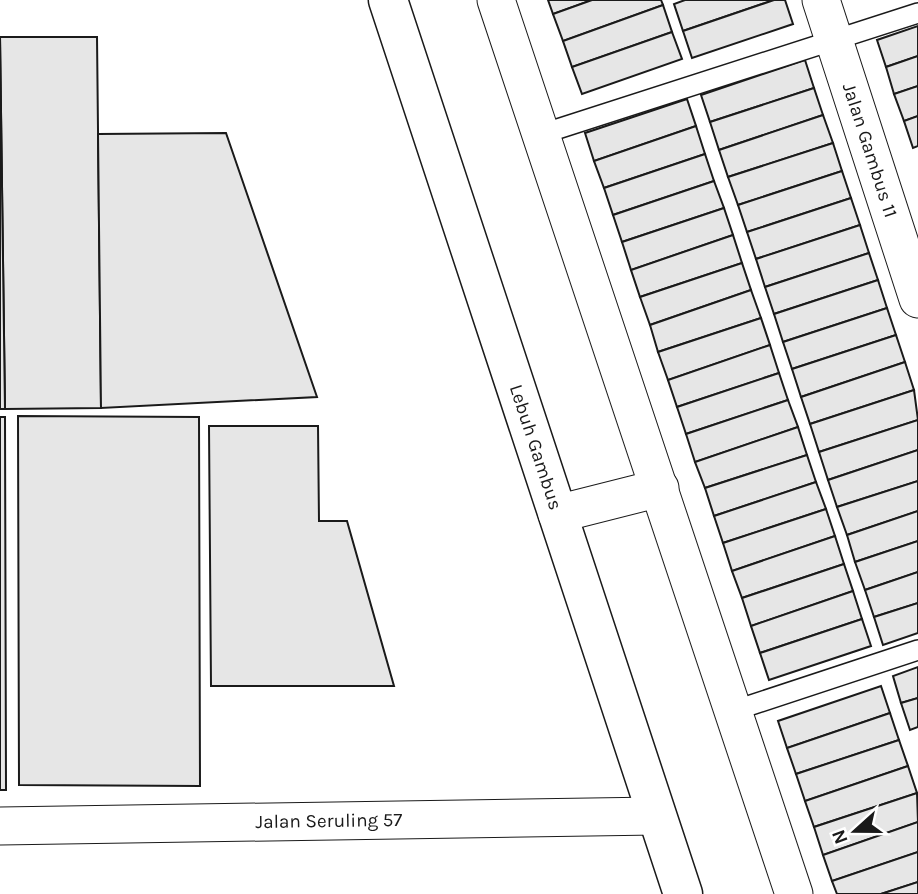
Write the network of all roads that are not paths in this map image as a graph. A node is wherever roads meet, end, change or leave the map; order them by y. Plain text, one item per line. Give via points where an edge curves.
1 (388, 0) edge
2 (496, 0) edge
3 (821, 0) edge
4 (918, 13) edge
5 (835, 40) junction
6 (542, 134) junction
7 (918, 299) edge
8 (660, 488) junction
9 (557, 514) junction
10 (918, 650) edge
11 (733, 711) junction
12 (656, 816) junction
13 (0, 826) edge
14 (682, 894) edge
15 (794, 894) edge

1 - 9 street, Lebuh Gambus
2 - 6 street
3 - 5 street, Jalan Gambus 11
4 - 5 lane
5 - 6 lane
5 - 7 street, Jalan Gambus 11
6 - 8 street
8 - 9 street
8 - 11 street
9 - 12 street, Lebuh Gambus
10 - 11 lane
11 - 15 street
12 - 13 street, Jalan Seruling 57
12 - 14 street, Lebuh Gambus

